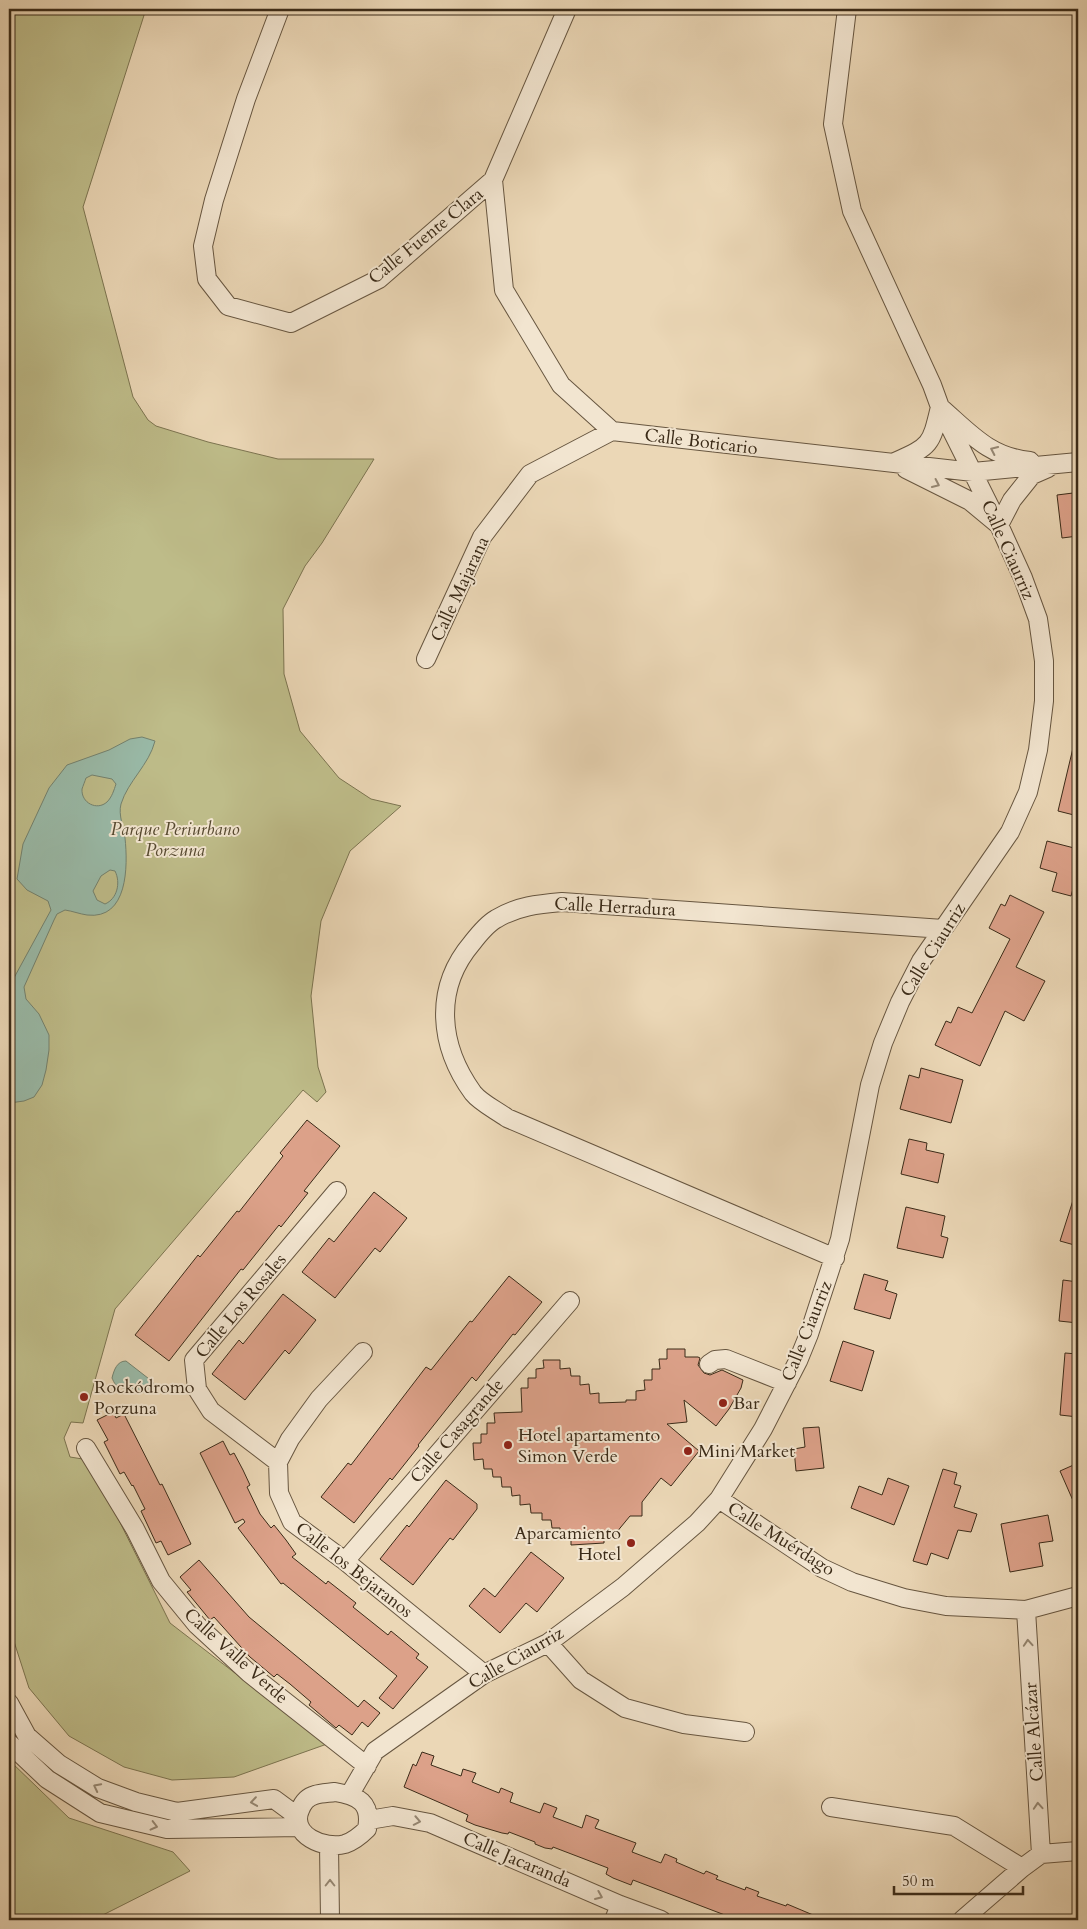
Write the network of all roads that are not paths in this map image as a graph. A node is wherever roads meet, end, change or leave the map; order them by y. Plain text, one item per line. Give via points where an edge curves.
1 (280, 9) edge
2 (567, 9) edge
3 (847, 9) edge
4 (493, 180) junction
5 (940, 407) junction
6 (612, 431) junction
7 (1078, 462) edge
8 (892, 463) junction
9 (1058, 464) junction
10 (973, 472) junction
11 (999, 525) junction
12 (426, 659) dead end
13 (943, 929) junction
14 (337, 1191) dead end
15 (835, 1258) junction
16 (570, 1301) dead end
17 (364, 1352) dead end
18 (709, 1364) dead end
19 (787, 1383) junction
20 (86, 1448) dead end
21 (278, 1462) junction
22 (719, 1499) junction
23 (345, 1561) junction
24 (1078, 1596) edge
25 (1026, 1610) junction
26 (548, 1643) junction
27 (484, 1674) junction
28 (9, 1703) edge
29 (745, 1732) dead end
30 (9, 1743) edge
31 (366, 1766) junction
32 (350, 1794) junction
33 (831, 1807) dead end
34 (369, 1820) junction
35 (298, 1821) junction
36 (330, 1845) junction
37 (1078, 1851) edge
38 (1041, 1854) junction
39 (1022, 1868) junction
40 (617, 1913) edge
41 (330, 1920) edge
42 (661, 1920) edge
43 (962, 1920) edge

1 - 4 street, Calle Fuente Clara via 246,99 203,246 207,279 228,306 291,324 379,279
2 - 4 street, Calle Fuente Clara
3 - 5 street, Calle Ciaurriz via 832,124 852,210
4 - 6 street via 504,290 561,386
5 - 8 street via 933,438 920,451
9 -> 5 street via 1012,459 994,451
5 - 10 street, Calle Ciaurriz
6 - 8 street, Calle Boticario
6 - 12 street, Calle Majarana via 530,474 482,536
7 - 9 street, Calle Boticario
8 - 10 street, Calle Boticario
8 -> 11 street via 970,501
9 - 10 street, Calle Boticario
9 - 11 street via 1032,474 1012,500
10 - 11 street, Calle Ciaurriz
11 - 13 street, Calle Ciaurriz via 1038,619 1044,661 1044,693 1038,750 1028,792 1010,832
13 - 15 street, Calle Ciaurriz via 900,1002 883,1043 870,1085
13 - 15 street, Calle Herradura via 553,902 528,905 496,919 465,951 450,977 444,1008 446,1036 455,1062 474,1094 507,1118
14 - 21 street, Calle Los Rosales via 194,1360 197,1389 211,1411
15 - 19 street, Calle Ciaurriz via 809,1334
16 - 23 street, Calle Casagrande
17 - 21 street, Calle los Bejaranos via 319,1399
18 - 19 street via 726,1359
19 - 22 street, Calle Ciaurriz
20 - 31 street, Calle Valle Verde via 135,1529 161,1581 197,1625 249,1673
21 - 23 street, Calle los Bejaranos via 279,1493 292,1522
22 - 25 street, Calle Muérdago via 822,1568 861,1585 946,1606
22 - 26 street, Calle Ciaurriz via 697,1523 623,1587
23 - 27 street, Calle los Bejaranos
24 - 25 street, Calle Muérdago
38 -> 25 street, Calle Alcázar
26 - 27 street, Calle Ciaurriz
26 - 29 street via 581,1680 625,1708 684,1724
27 - 31 street, Calle Ciaurriz via 375,1751
35 -> 28 street via 274,1799 177,1812 98,1788 59,1764 28,1736
30 -> 35 street via 46,1779 100,1813 167,1829
31 - 32 street, Calle Ciaurriz
32 - 34 street via 365,1806
32 - 35 street via 317,1794 303,1802
33 - 39 street via 954,1826
34 - 36 street via 367,1829 360,1836 344,1844
34 -> 40 street, Calle Jacaranda via 393,1816 430,1823
35 - 36 street via 306,1836
41 -> 36 street
37 - 38 street
38 - 39 street
39 - 43 street
40 - 42 street, Calle Jacaranda

